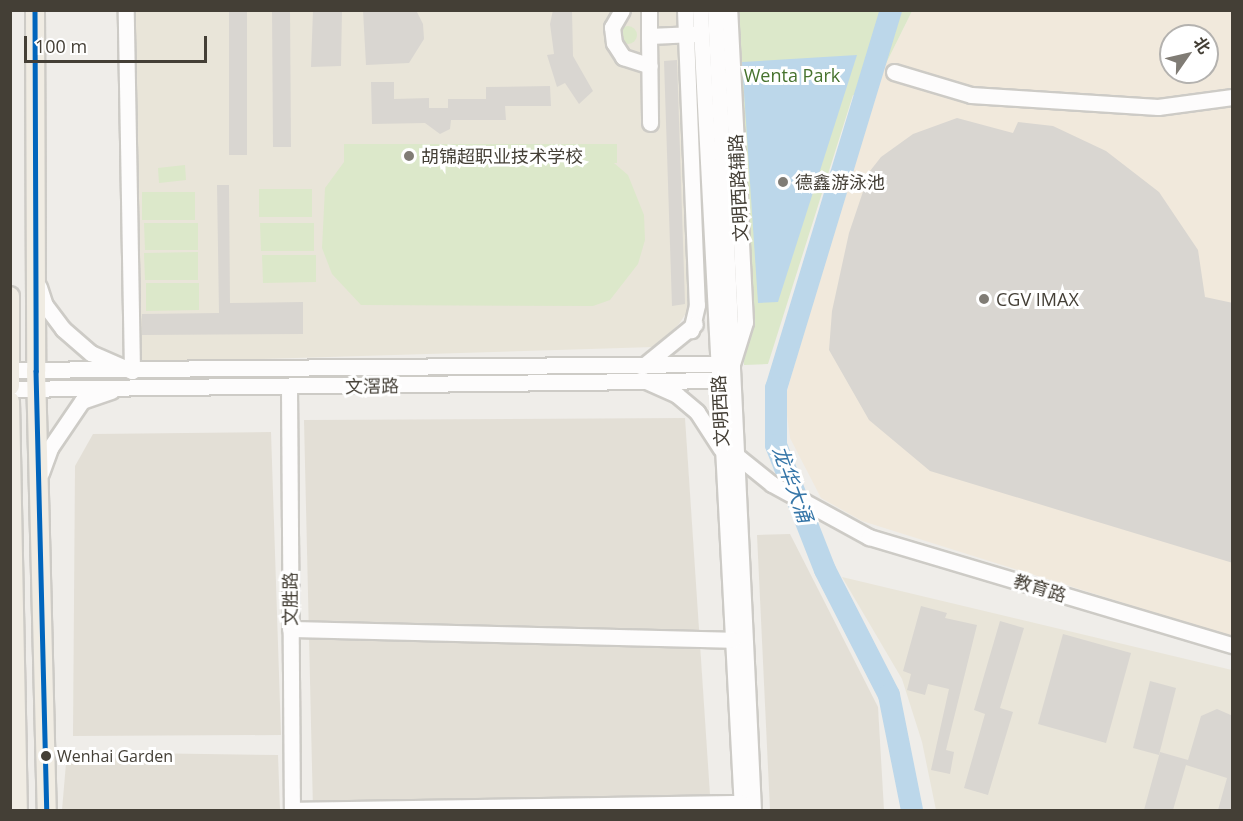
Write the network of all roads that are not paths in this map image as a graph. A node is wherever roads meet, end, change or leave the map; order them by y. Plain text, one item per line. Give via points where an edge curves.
1 (35, 10) edge
2 (126, 10) edge
3 (622, 10) edge
4 (649, 10) edge
5 (686, 10) edge
6 (700, 10) edge
7 (715, 10) edge
8 (729, 10) edge
9 (694, 34) junction
10 (649, 36) junction
11 (650, 66) junction
12 (894, 72) dead end
13 (1233, 97) edge
14 (650, 123) dead end
15 (36, 279) junction
16 (713, 290) junction
17 (10, 296) edge
18 (691, 330) junction
19 (725, 372) junction
20 (643, 374) junction
21 (130, 378) junction
22 (11, 379) edge
23 (37, 380) junction
24 (289, 387) junction
25 (10, 401) edge
26 (729, 453) junction
27 (11, 455) edge
28 (40, 476) junction
29 (290, 629) junction
30 (733, 639) junction
31 (1233, 645) edge
32 (14, 732) edge
33 (745, 808) edge
34 (18, 810) edge
35 (47, 810) edge
36 (292, 810) edge

1 - 15 main road
2 - 21 street
3 - 11 street via 612,27 614,43 623,57
4 - 10 street
5 - 9 street
6 - 9 street, 文明西路
7 - 19 street, 文明西路
8 - 19 street, 文明西路辅路 via 745,322
9 - 10 street
9 - 16 street, 文明西路
9 - 18 street via 696,305
10 - 11 street
11 - 14 street
12 - 13 street via 971,95 1158,107
15 - 21 street via 45,304 63,329
15 - 23 main road
16 - 18 street
16 - 19 street, 文明西路
17 - 22 main road
18 - 20 street
19 - 20 street, 文滘路
19 - 26 street, 文明西路
20 - 21 street, 文滘路
20 - 24 street, 文滘路
20 - 26 street via 697,412
21 - 23 street, 文滘路
21 - 24 street, 文滘路
21 - 28 street via 82,402 50,448
22 - 23 street, 文滘路
23 - 28 main road
24 - 29 street, 文胜路
25 - 27 main road
26 - 30 street, 文明西路
26 - 31 street, 教育路 via 772,484 849,528
26 - 33 street, 文明西路
27 - 32 main road
28 - 35 main road
29 - 30 street
29 - 36 street, 文胜路
30 - 33 street, 文明西路
32 - 34 main road
33 - 36 street

